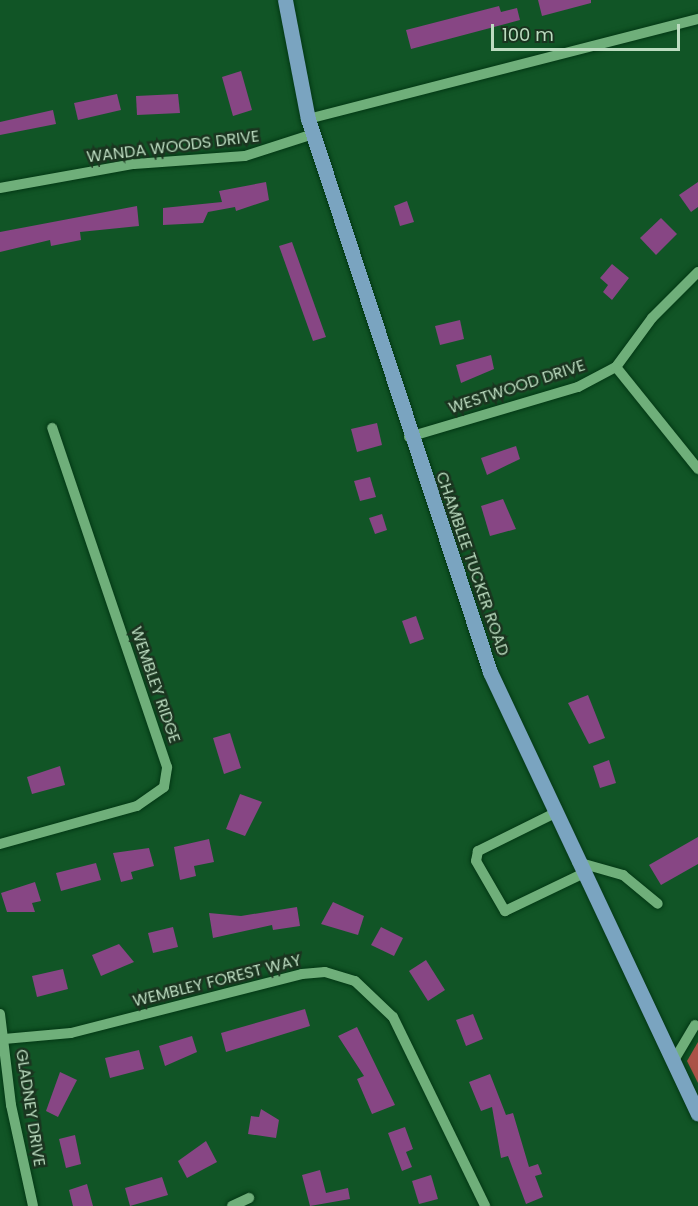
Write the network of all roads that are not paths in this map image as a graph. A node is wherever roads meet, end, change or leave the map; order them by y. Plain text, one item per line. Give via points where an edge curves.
1 (285, 0) edge
2 (698, 19) edge
3 (308, 119) junction
4 (313, 134) junction
5 (0, 188) edge
6 (698, 272) edge
7 (616, 367) junction
8 (52, 428) dead end
9 (409, 437) junction
10 (698, 469) edge
11 (553, 814) junction
12 (0, 844) edge
13 (580, 868) junction
14 (658, 904) dead end
15 (0, 1014) edge
16 (695, 1025) dead end
17 (4, 1039) junction
18 (673, 1062) junction
19 (698, 1114) edge
20 (249, 1198) dead end
21 (33, 1206) edge
22 (232, 1206) edge
23 (485, 1206) edge

1 - 3 main road, CHAMBLEE TUCKER ROAD
2 - 3 street
3 - 4 main road, CHAMBLEE TUCKER ROAD
4 - 5 street, WANDA WOODS DRIVE via 244,156 134,164
4 - 9 main road, CHAMBLEE TUCKER ROAD
6 - 7 street, WESTWOOD DRIVE via 652,318
7 - 9 street, WESTWOOD DRIVE via 578,387
7 - 10 street
8 - 12 street, WEMBLEY RIDGE via 167,767 164,787 137,806
9 - 11 main road, CHAMBLEE TUCKER ROAD via 490,672
11 - 13 main road, CHAMBLEE TUCKER ROAD
11 - 13 street via 478,851 476,861 505,911
13 - 14 street via 623,875
13 - 18 main road, CHAMBLEE TUCKER ROAD
15 - 17 street, GLADNEY DRIVE
16 - 18 street
17 - 21 street, GLADNEY DRIVE via 21,1163
17 - 23 street, WEMBLEY FOREST WAY via 71,1033 302,974 325,972 355,981 393,1017
18 - 19 main road, CHAMBLEE TUCKER ROAD
20 - 22 street

